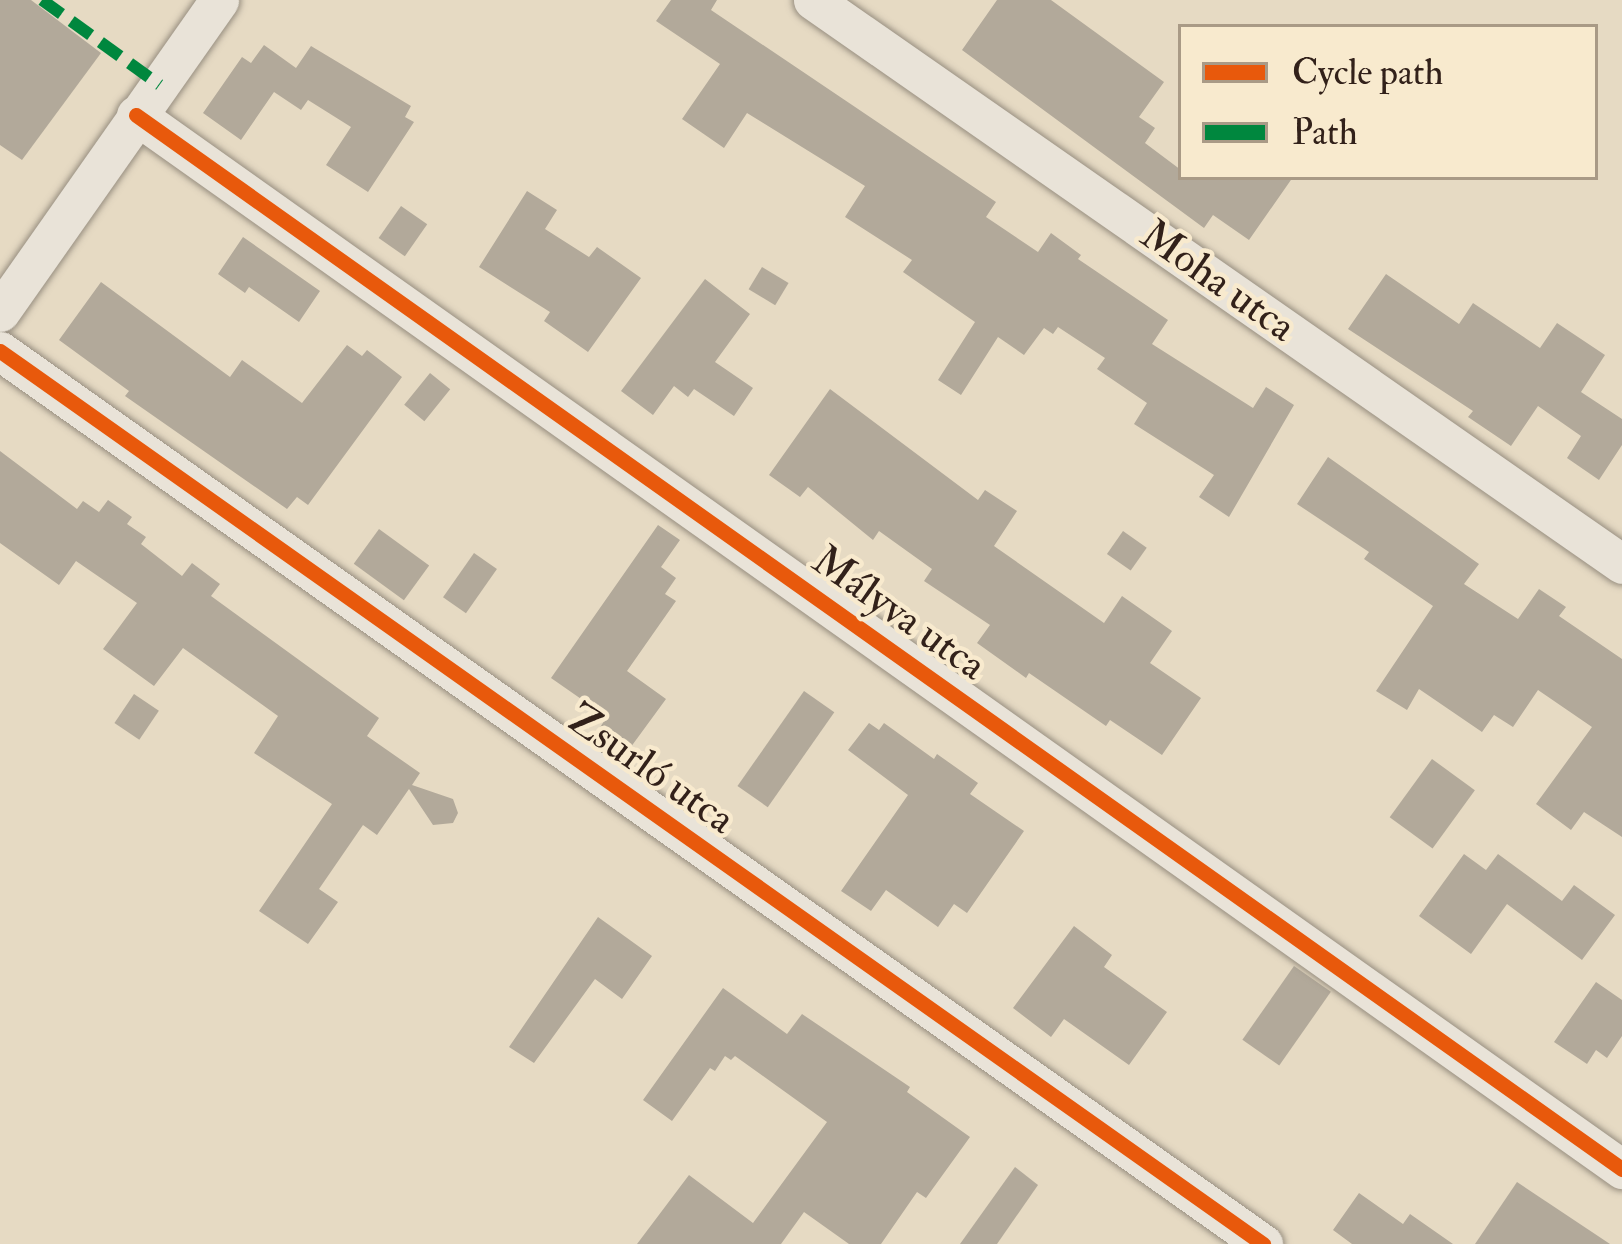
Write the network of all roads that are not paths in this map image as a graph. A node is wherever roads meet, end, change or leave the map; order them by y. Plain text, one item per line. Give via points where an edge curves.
1 (219, 0) edge
2 (813, 0) edge
3 (136, 115) junction
4 (0, 312) edge
5 (0, 350) edge
6 (1622, 564) edge
7 (1622, 1169) edge
8 (1263, 1244) edge

1 - 3 street
2 - 6 street, Moha utca
3 - 4 street
3 - 7 street, Mályva utca
5 - 8 street, Zsurló utca

